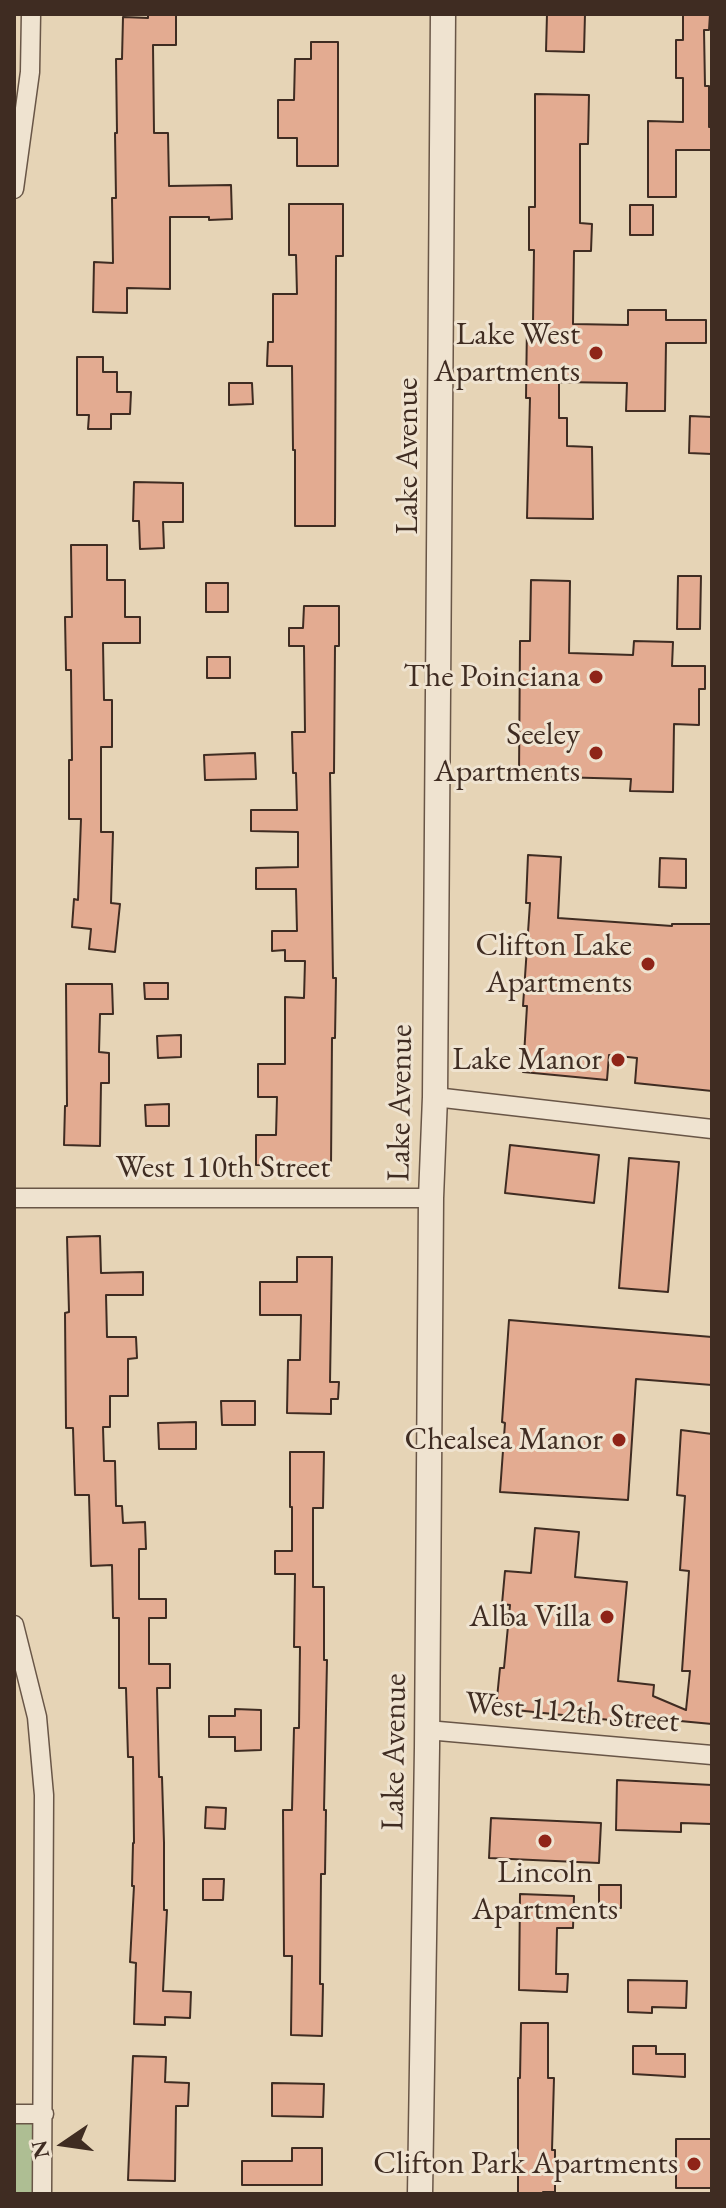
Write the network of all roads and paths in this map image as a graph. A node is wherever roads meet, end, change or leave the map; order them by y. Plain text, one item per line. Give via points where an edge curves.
1 (31, 14) edge
2 (443, 14) edge
3 (14, 189) edge
4 (435, 1097) junction
5 (712, 1129) edge
6 (14, 1198) edge
7 (431, 1198) junction
8 (14, 1625) edge
9 (427, 1730) junction
10 (712, 1755) edge
11 (14, 2114) edge
12 (44, 2114) junction
13 (42, 2194) edge
14 (420, 2194) edge

1 - 3 street via 30,72
2 - 4 street, Lake Avenue
4 - 5 street
4 - 7 street, Lake Avenue
6 - 7 street, West 110th Street
7 - 9 street, Lake Avenue
8 - 12 street via 37,1717 44,1795
9 - 10 street, West 112th Street
9 - 14 street, Lake Avenue
11 - 12 street
12 - 13 street

